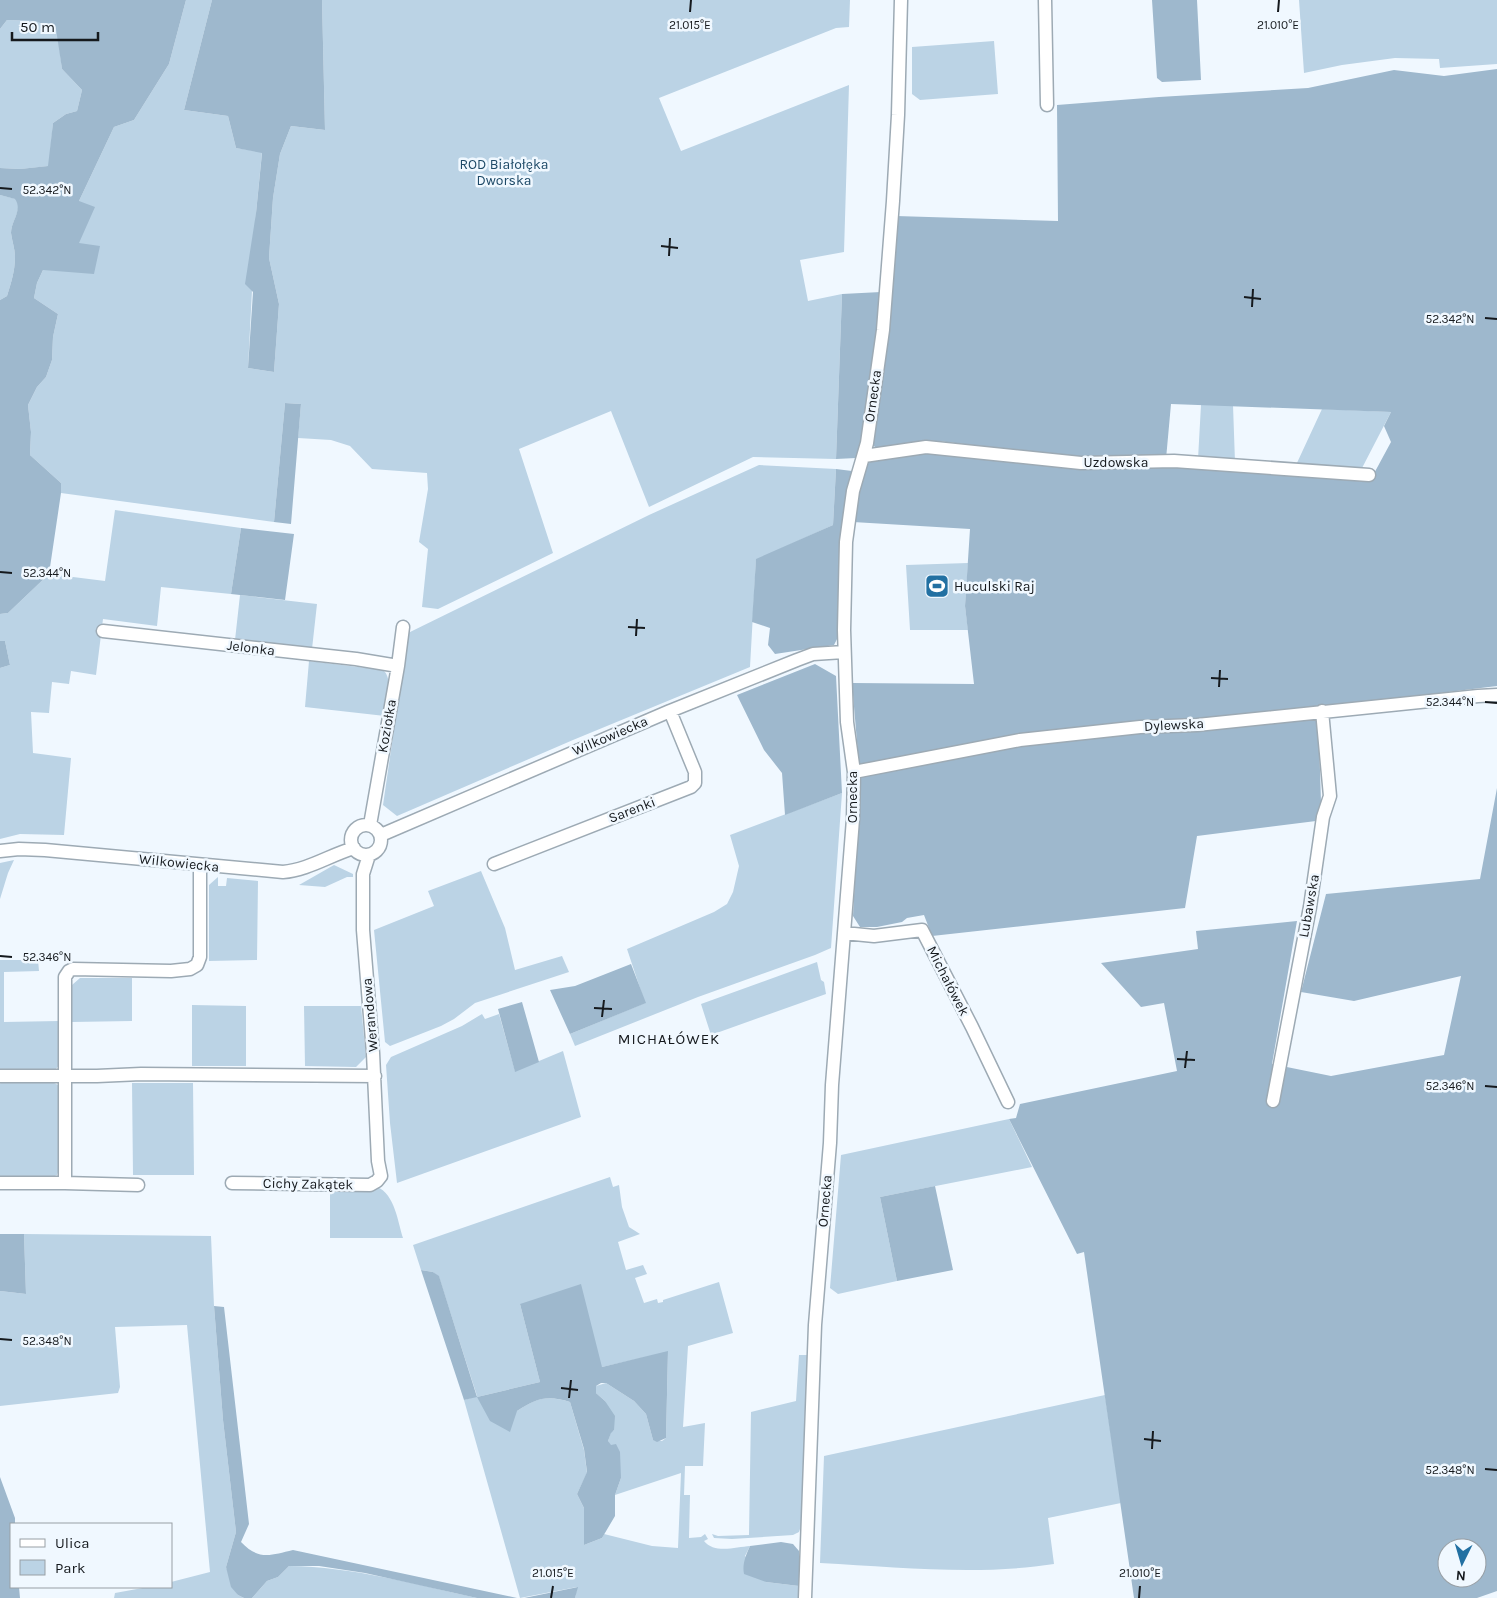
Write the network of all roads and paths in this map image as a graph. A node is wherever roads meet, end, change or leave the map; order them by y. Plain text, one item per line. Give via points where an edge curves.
1 (901, 0) edge
2 (1045, 0) edge
3 (1047, 105) dead end
4 (864, 456) junction
5 (1370, 475) dead end
6 (403, 627) dead end
7 (104, 630) dead end
8 (844, 652) junction
9 (398, 666) junction
10 (1497, 696) edge
11 (670, 711) junction
12 (1322, 711) junction
13 (854, 772) junction
14 (370, 825) junction
15 (381, 835) junction
16 (354, 848) junction
17 (0, 851) edge
18 (369, 855) junction
19 (494, 864) dead end
20 (200, 865) junction
21 (844, 933) junction
22 (0, 1076) edge
23 (65, 1076) junction
24 (375, 1076) junction
25 (1273, 1100) dead end
26 (1008, 1102) dead end
27 (381, 1176) joint
28 (65, 1182) junction
29 (0, 1183) edge
30 (232, 1183) dead end
31 (138, 1185) dead end
32 (805, 1598) edge

1 - 4 street, Ornecka via 892,234 883,330
2 - 3 street
4 - 5 street, Uzdowska via 926,447 1081,463 1174,461
4 - 8 street, Ornecka via 849,512
6 - 9 street, Koziołka
7 - 9 street, Jelonka
8 - 11 street, Wilkowiecka via 814,654 796,660
8 - 13 street, Ornecka via 847,722
9 - 14 street, Koziołka
10 - 12 street, Dylewska
11 - 15 street, Wilkowiecka
11 - 19 street, Sarenki via 696,772 696,783
12 - 13 street, Dylewska via 1020,740
12 - 25 street, Lubawska via 1330,796 1323,817
13 - 21 street, Ornecka
14 - 15 street
14 - 16 street via 354,831 351,840
15 - 18 street via 380,846
16 - 18 street
16 - 20 street, Wilkowiecka via 295,871
17 - 20 street, Wilkowiecka via 19,848
18 - 24 street, Werandowa via 363,874 362,930
20 - 23 street via 200,957 197,965 171,971 73,969 64,977
21 - 26 street, Michałówek via 874,936 922,930
21 - 32 street, Ornecka via 815,1325
22 - 23 street
23 - 24 street
23 - 28 street
24 - 27 street, Werandowa
27 - 30 street, Cichy Zakątek via 370,1185
28 - 29 street
28 - 31 street

